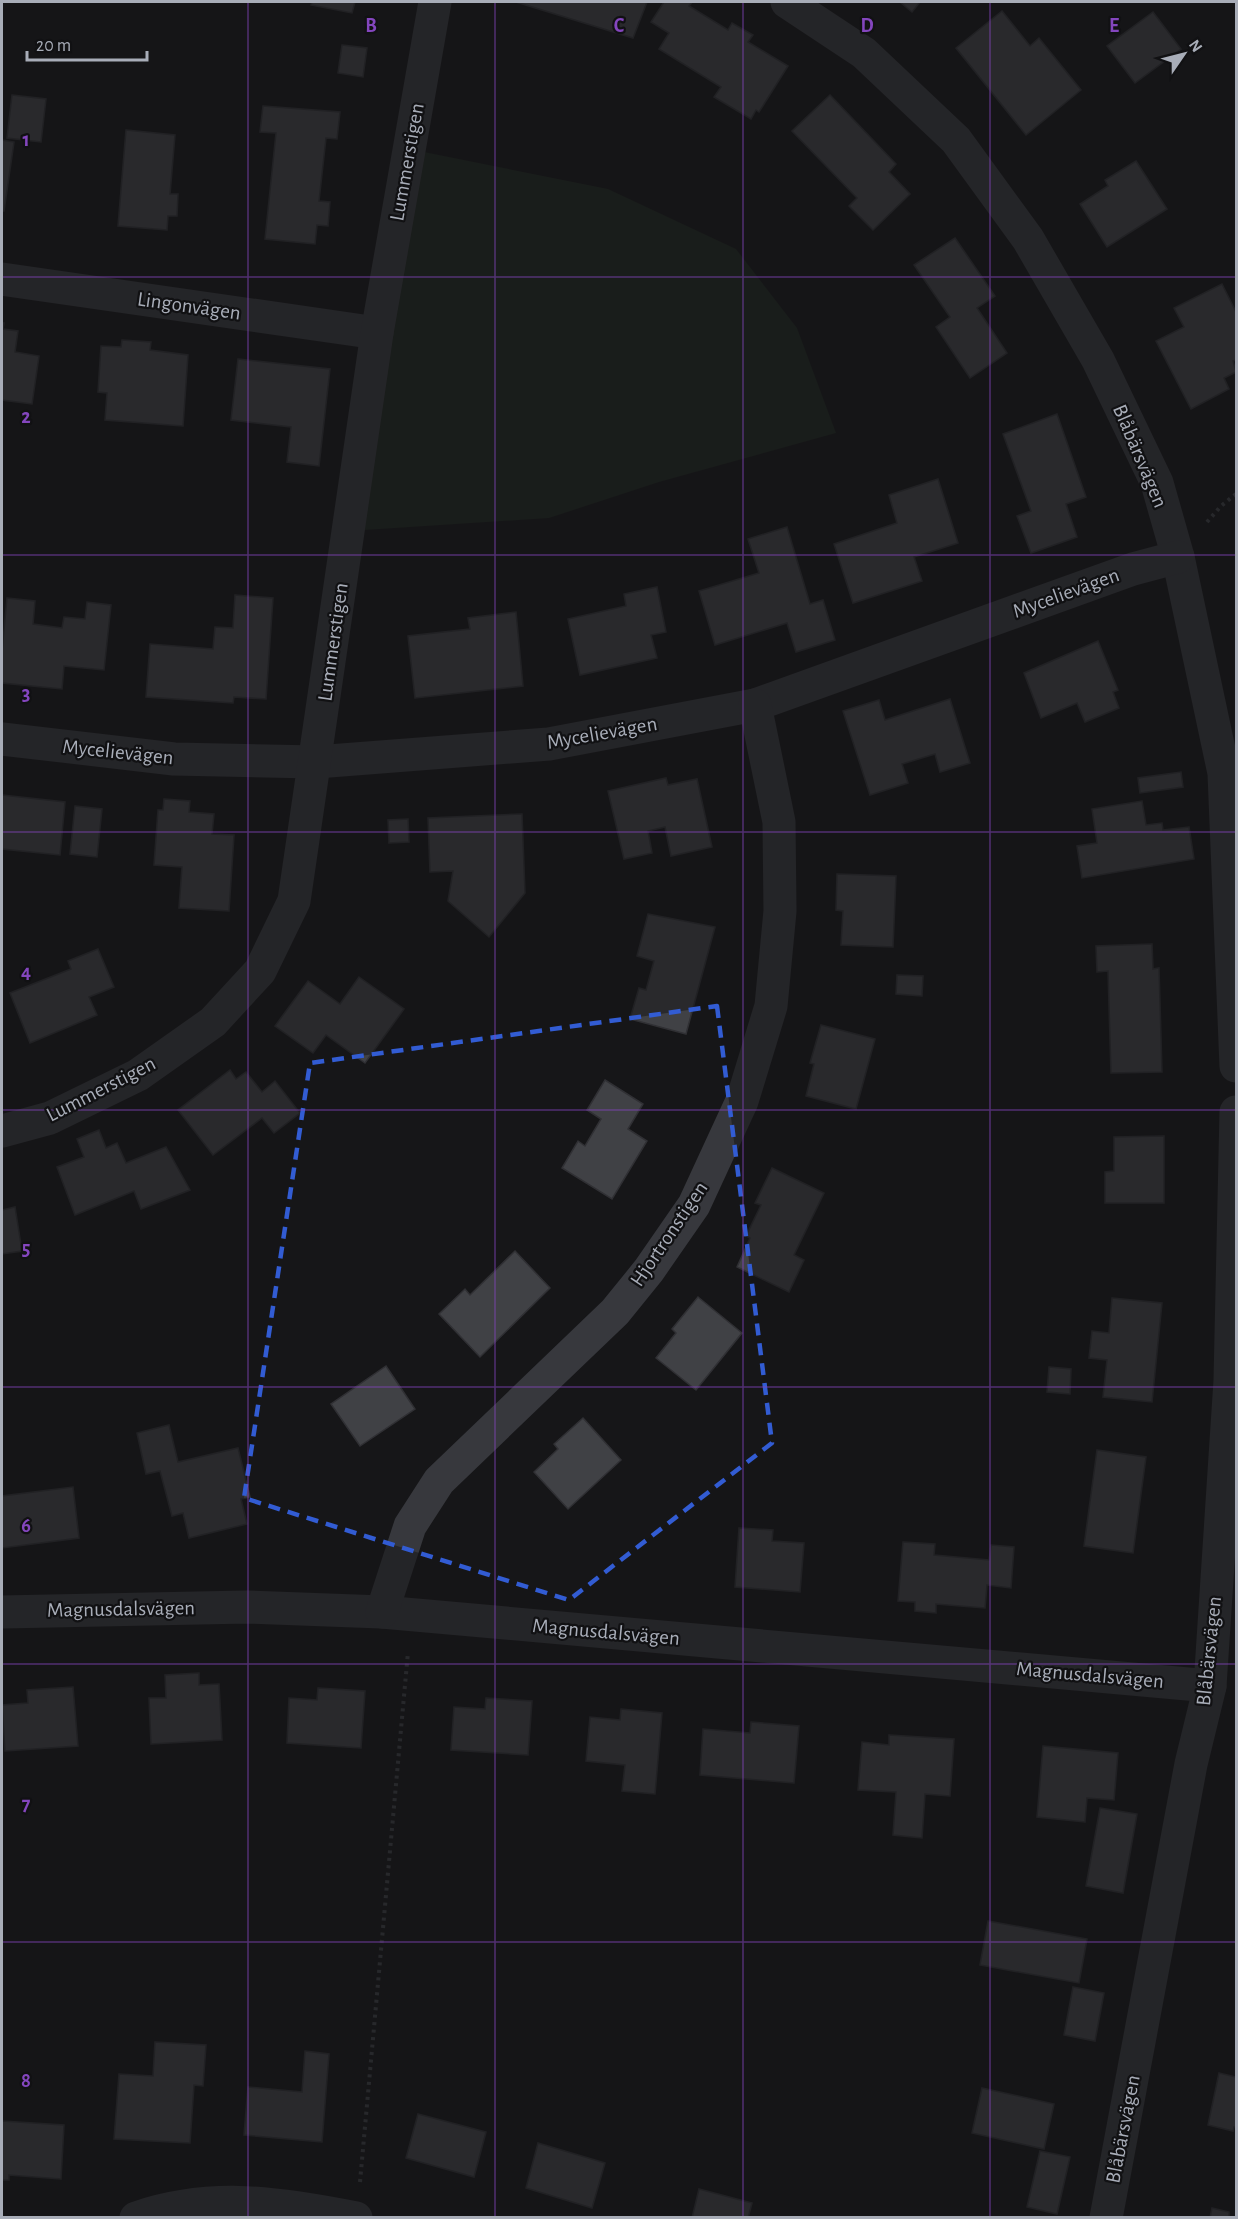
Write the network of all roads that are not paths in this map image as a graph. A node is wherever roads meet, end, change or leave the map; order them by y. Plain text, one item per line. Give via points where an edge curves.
1 (435, 2) edge
2 (787, 2) edge
3 (2, 279) edge
4 (377, 333) junction
5 (1178, 557) junction
6 (755, 705) junction
7 (2, 740) edge
8 (316, 762) junction
9 (1236, 1066) edge
10 (1236, 1112) edge
11 (2, 1131) edge
12 (2, 1612) edge
13 (397, 1614) junction
14 (1210, 1686) junction
15 (357, 2206) edge
16 (136, 2217) edge
17 (1106, 2217) edge

1 - 4 street, Lummerstigen
2 - 5 street, Blåbärsvägen via 864,53 956,140 1028,239 1098,360 1147,463
3 - 4 street, Lingonvägen
4 - 8 street, Lummerstigen
5 - 6 street, Mycelievägen via 1132,569
5 - 9 street, Blåbärsvägen via 1224,773
6 - 8 street, Mycelievägen via 549,744
6 - 13 street, Hjortronstigen via 779,822 780,911 771,1006 742,1101 694,1205 649,1270 615,1312 439,1481 426,1499 410,1526
7 - 8 street, Mycelievägen via 174,759
8 - 11 street, Lummerstigen via 294,901 260,971 213,1022 138,1075 50,1118
10 - 14 street, Blåbärsvägen via 1230,1380
12 - 13 street, Magnusdalsvägen via 247,1607
13 - 14 street, Magnusdalsvägen
14 - 17 street, Blåbärsvägen via 1191,1764
15 - 16 street via 221,2201 169,2206

